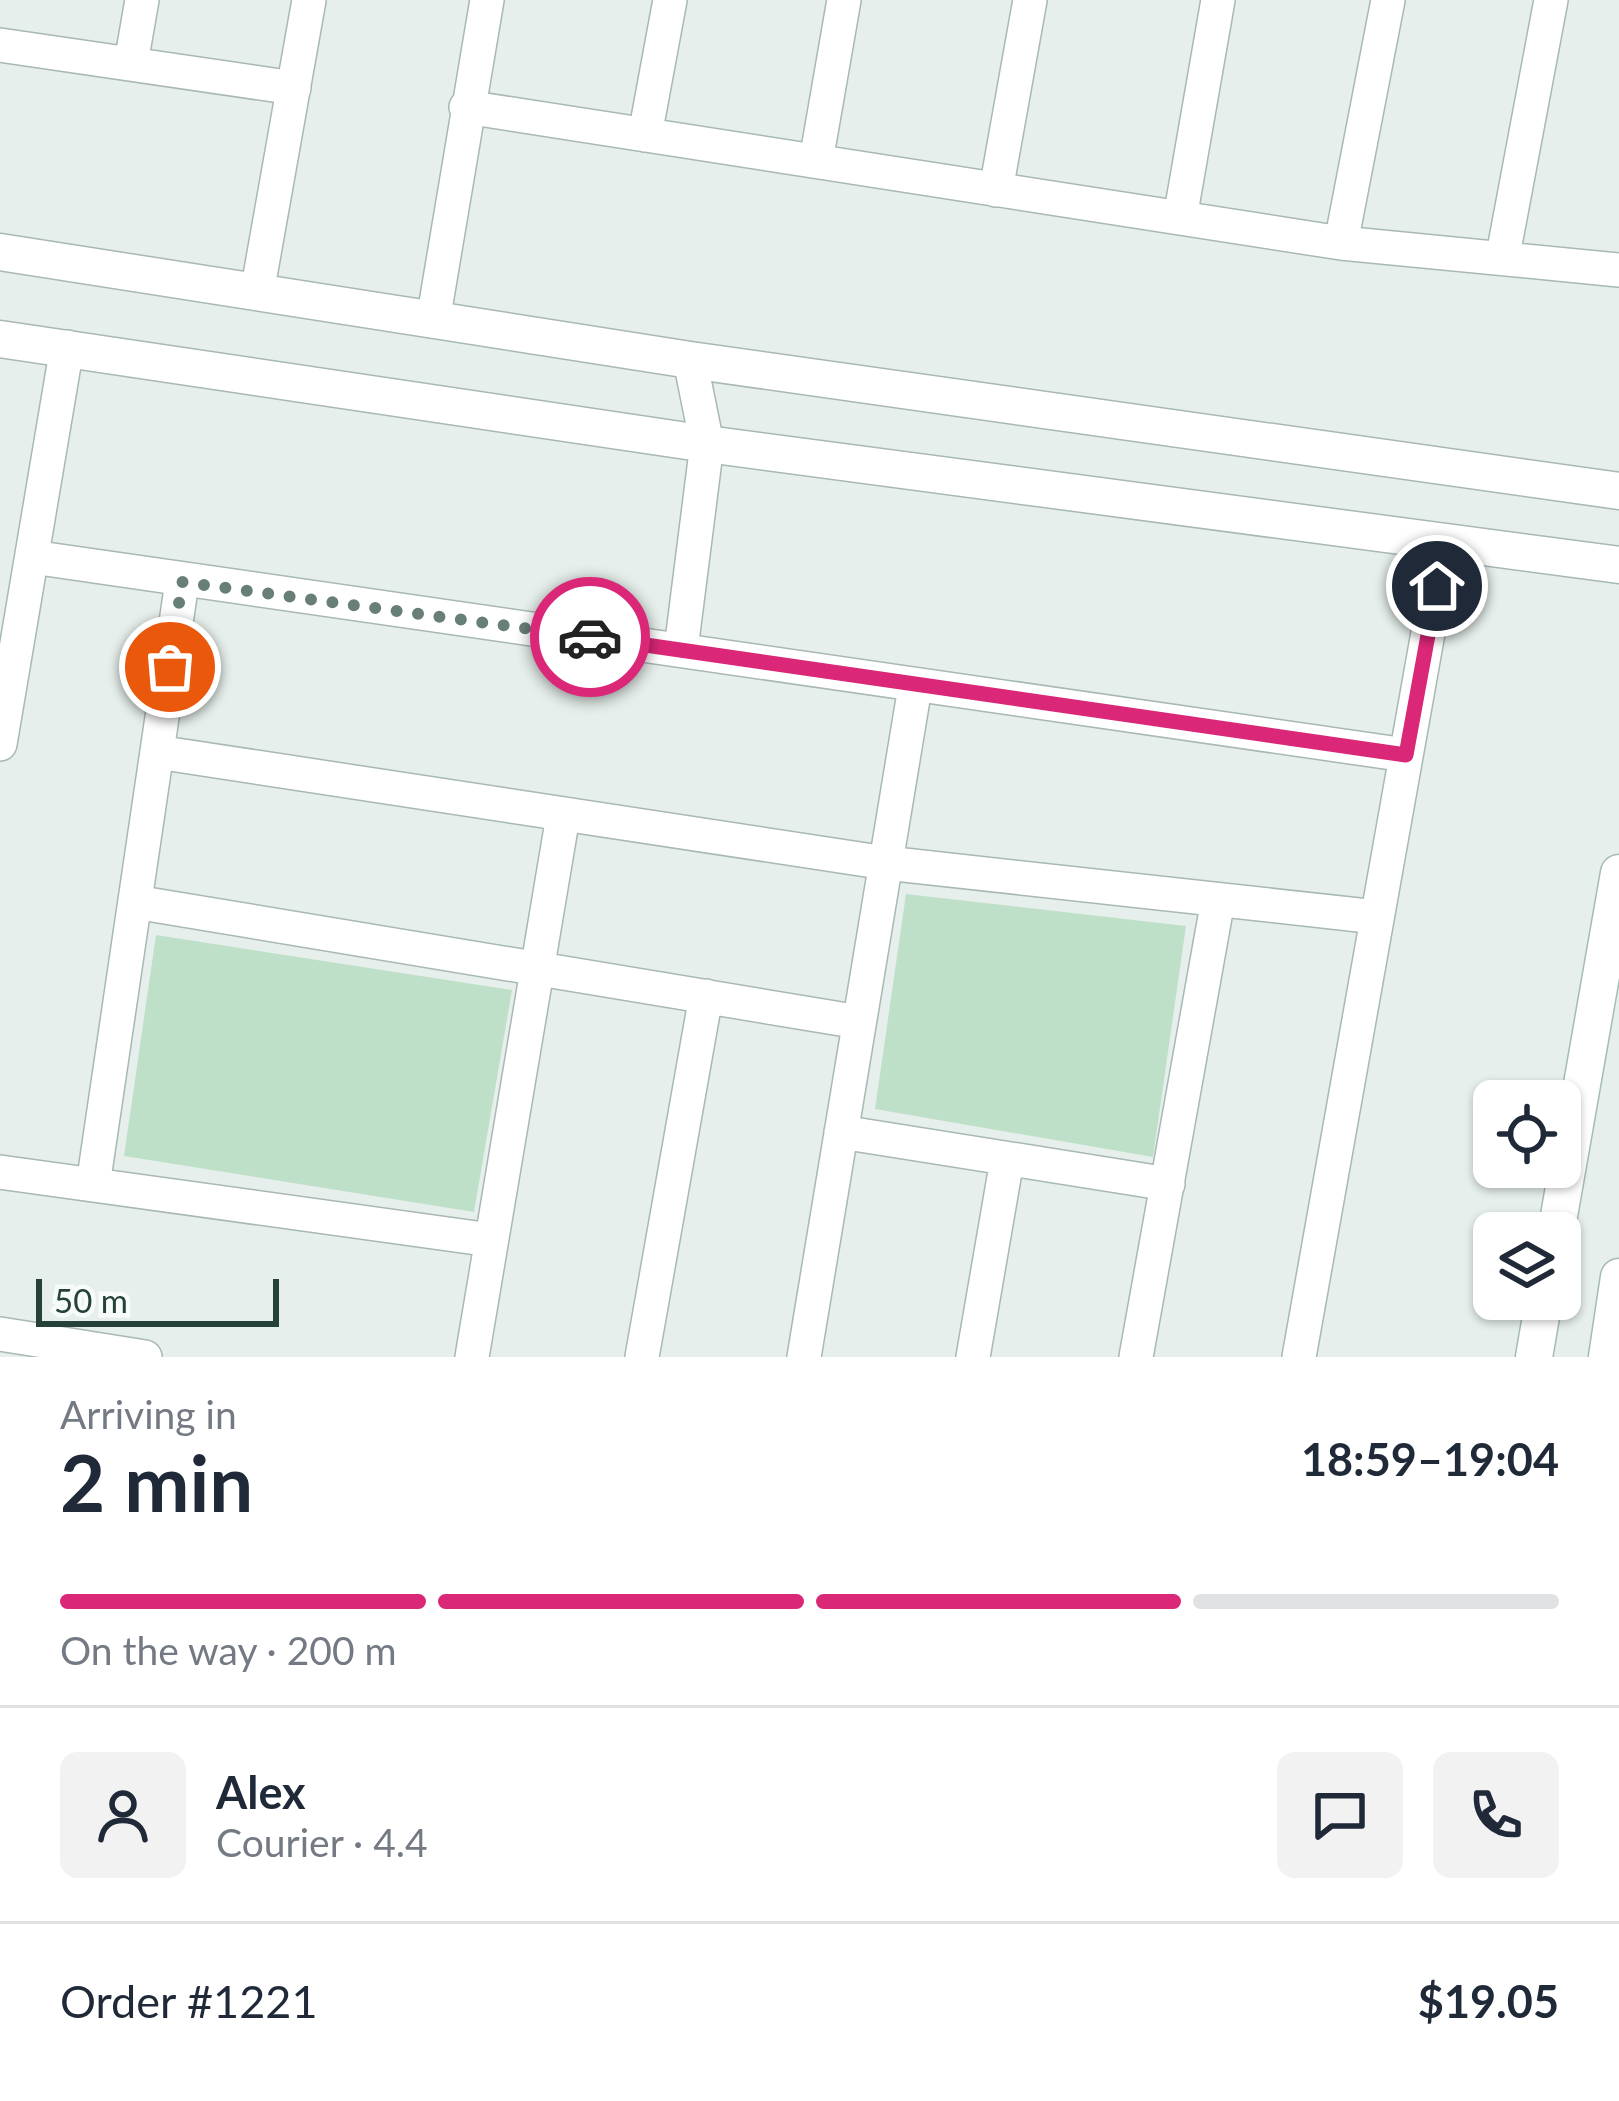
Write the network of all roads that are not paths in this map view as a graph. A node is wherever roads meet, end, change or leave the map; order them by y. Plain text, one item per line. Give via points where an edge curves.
1 (142, 0) edge
2 (309, 0) edge
3 (487, 0) edge
4 (670, 0) edge
5 (844, 0) edge
6 (1030, 0) edge
7 (1219, 0) edge
8 (1388, 0) edge
9 (1550, 0) edge
10 (0, 45) edge
11 (131, 63) junction
12 (294, 88) junction
13 (466, 107) junction
14 (645, 135) junction
15 (816, 161) junction
16 (996, 190) junction
17 (1180, 218) junction
18 (1341, 243) junction
19 (0, 252) edge
20 (1503, 255) junction
21 (1619, 270) edge
22 (257, 293) junction
23 (433, 320) junction
24 (0, 339) edge
25 (67, 347) junction
26 (690, 360) junction
27 (707, 444) junction
28 (1619, 491) edge
29 (1444, 543) junction
30 (32, 557) junction
31 (1619, 565) edge
32 (182, 582) junction
33 (681, 649) junction
34 (915, 687) junction
35 (0, 743) edge
36 (157, 752) junction
37 (1406, 755) junction
38 (563, 816) junction
39 (886, 863) junction
40 (1619, 873) edge
41 (1218, 900) junction
42 (135, 902) junction
43 (1377, 917) junction
44 (537, 967) junction
45 (706, 996) junction
46 (859, 1022) junction
47 (841, 1132) junction
48 (1007, 1160) junction
49 (0, 1172) edge
50 (1168, 1184) junction
51 (93, 1185) junction
52 (1560, 1212) edge
53 (491, 1240) junction
54 (1619, 1277) edge
55 (1540, 1320) edge
56 (0, 1334) edge
57 (1611, 1352) edge
58 (145, 1357) edge
59 (472, 1357) edge
60 (642, 1357) edge
61 (804, 1357) edge
62 (973, 1357) edge
63 (1136, 1357) edge
64 (1299, 1357) edge
65 (1534, 1357) edge

1 - 11 street
2 - 12 street
3 - 13 street
4 - 14 street
5 - 15 street
6 - 16 street
7 - 17 street
8 - 18 street
9 - 20 street
10 - 11 street
11 - 12 street
12 - 22 street
13 - 14 street
13 - 23 street
14 - 15 street
15 - 16 street
16 - 17 street
17 - 18 street
18 - 20 street
19 - 22 street
20 - 21 street
22 - 23 street
23 - 26 street
24 - 25 street
25 - 27 street
25 - 30 street
26 - 27 street
26 - 28 street
27 - 29 street
27 - 33 street
29 - 31 street
29 - 37 street
30 - 32 street
30 - 35 street
32 - 33 street
32 - 36 street
33 - 34 street
34 - 37 street
34 - 39 street
36 - 38 street
36 - 42 street
37 - 43 street
38 - 39 street
38 - 44 street
39 - 41 street
39 - 46 street
40 - 52 street
41 - 43 street
41 - 50 street
42 - 44 street
42 - 51 street
43 - 64 street
44 - 45 street
44 - 53 street
45 - 46 street
45 - 60 street
46 - 47 street
47 - 48 street
47 - 61 street
48 - 50 street
48 - 62 street
49 - 51 street
50 - 63 street
51 - 53 street
53 - 59 street
54 - 57 street
55 - 65 street
56 - 58 street

